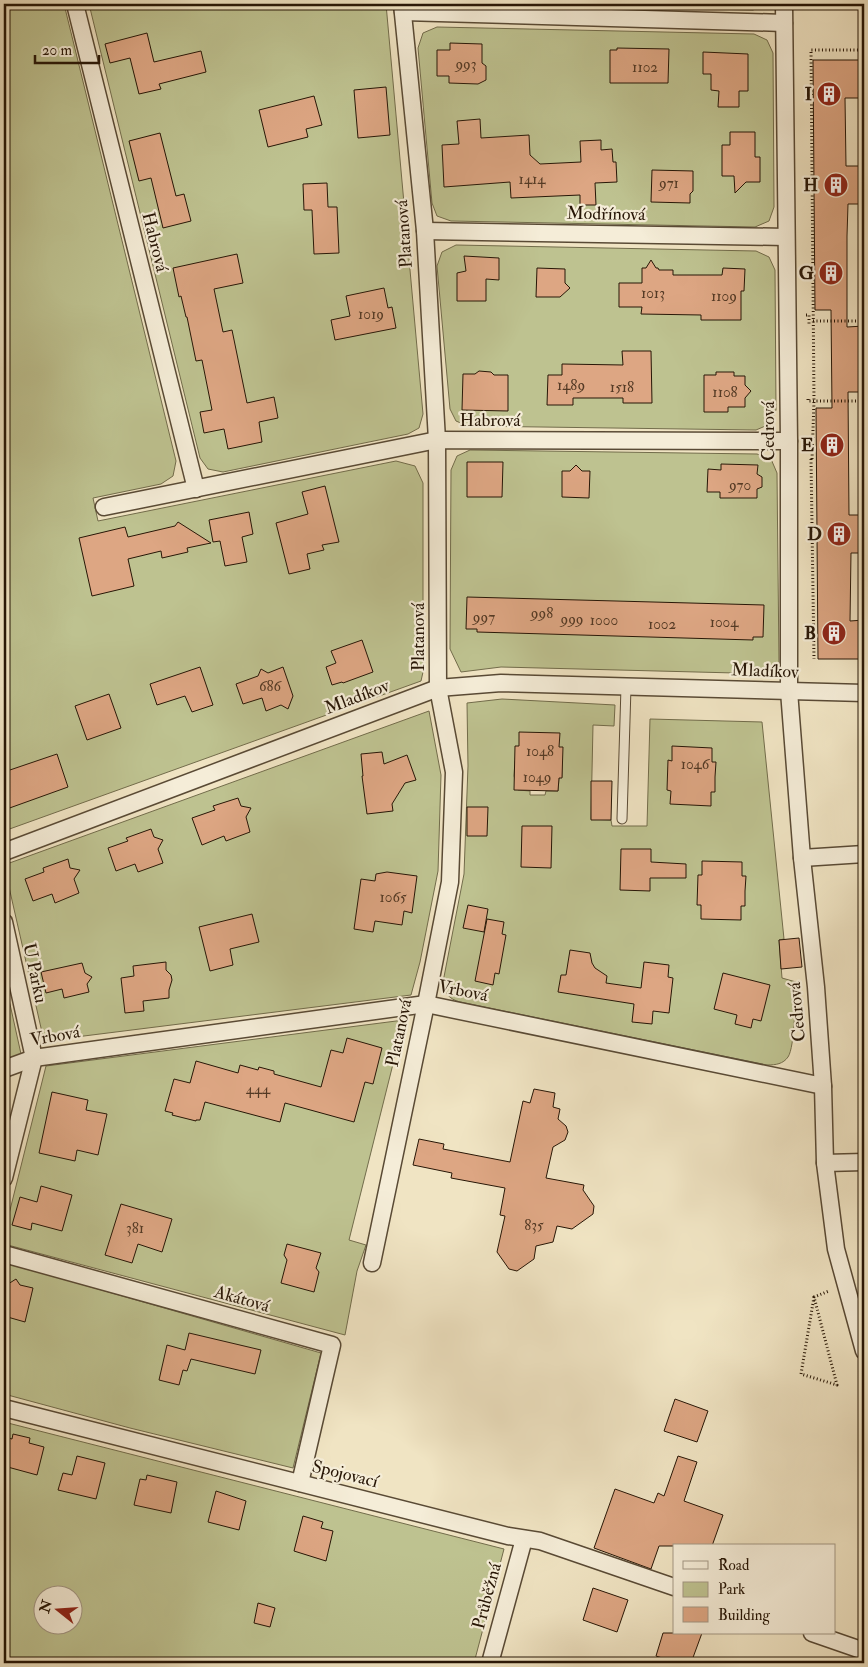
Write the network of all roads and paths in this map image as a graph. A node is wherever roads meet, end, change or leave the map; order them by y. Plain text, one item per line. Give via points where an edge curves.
1 (75, 4) edge
2 (784, 4) edge
3 (402, 8) edge
4 (784, 23) junction
5 (864, 50) edge
6 (425, 231) junction
7 (786, 238) junction
8 (803, 315) dead end
9 (813, 321) junction
10 (864, 321) edge
11 (808, 334) dead end
12 (808, 392) dead end
13 (814, 401) junction
14 (864, 401) edge
15 (437, 440) junction
16 (789, 441) junction
17 (807, 450) dead end
18 (812, 459) junction
19 (196, 489) junction
20 (104, 507) dead end
21 (808, 638) dead end
22 (814, 638) junction
23 (814, 659) dead end
24 (626, 687) junction
25 (438, 688) junction
26 (788, 692) junction
27 (864, 693) edge
28 (622, 819) dead end
29 (4, 852) edge
30 (864, 854) edge
31 (802, 858) junction
32 (4, 922) edge
33 (426, 1004) junction
34 (34, 1058) junction
35 (4, 1069) edge
36 (823, 1086) junction
37 (864, 1162) edge
38 (825, 1163) junction
39 (4, 1178) edge
40 (4, 1254) edge
41 (372, 1263) dead end
42 (835, 1289) dead end
43 (814, 1297) junction
44 (864, 1350) edge
45 (4, 1408) edge
46 (300, 1483) junction
47 (524, 1539) junction
48 (673, 1587) edge
49 (815, 1634) edge
50 (864, 1651) edge
51 (490, 1663) edge

1 - 19 street, Habrová
2 - 4 street, Cedrová
3 - 4 street
3 - 6 street, Platanová
4 - 7 street, Cedrová
5 - 9 path via 811,50
6 - 7 street, Modřínová
6 - 15 street, Platanová
7 - 16 street, Cedrová
8 - 11 path via 809,315
9 - 10 path
9 - 13 path
12 - 13 path via 808,401
13 - 14 path
13 - 18 path
15 - 16 street, Habrová
15 - 19 street, Habrová
15 - 25 street, Platanová
16 - 26 street, Cedrová
17 - 18 path via 807,459
18 - 22 path
19 - 20 street, Habrová
21 - 22 path
22 - 23 path
24 - 25 street, Mladíkov via 501,683
24 - 26 street, Mladíkov
24 - 28 lane
25 - 29 street, Mladíkov
25 - 33 street, Platanová via 454,772 450,882
26 - 27 street, Mladíkov
26 - 31 street, Cedrová
30 - 31 street
31 - 36 street, Cedrová
32 - 34 street, U Parku
33 - 34 street, Vrbová
33 - 36 street, Vrbová
33 - 41 street, Platanová
34 - 35 street, Vrbová
34 - 39 street, U Parku
36 - 38 street, Cedrová
37 - 38 street
38 - 44 street, Cedrová via 836,1249
40 - 46 street, Akátová via 332,1345
42 - 43 path
43 - 43 path via 816,1306 837,1385 801,1374
45 - 46 street, Spojovací
46 - 47 street, Spojovací
47 - 48 street, Spojovací via 540,1541
47 - 51 street, Průběžná
49 - 50 street

